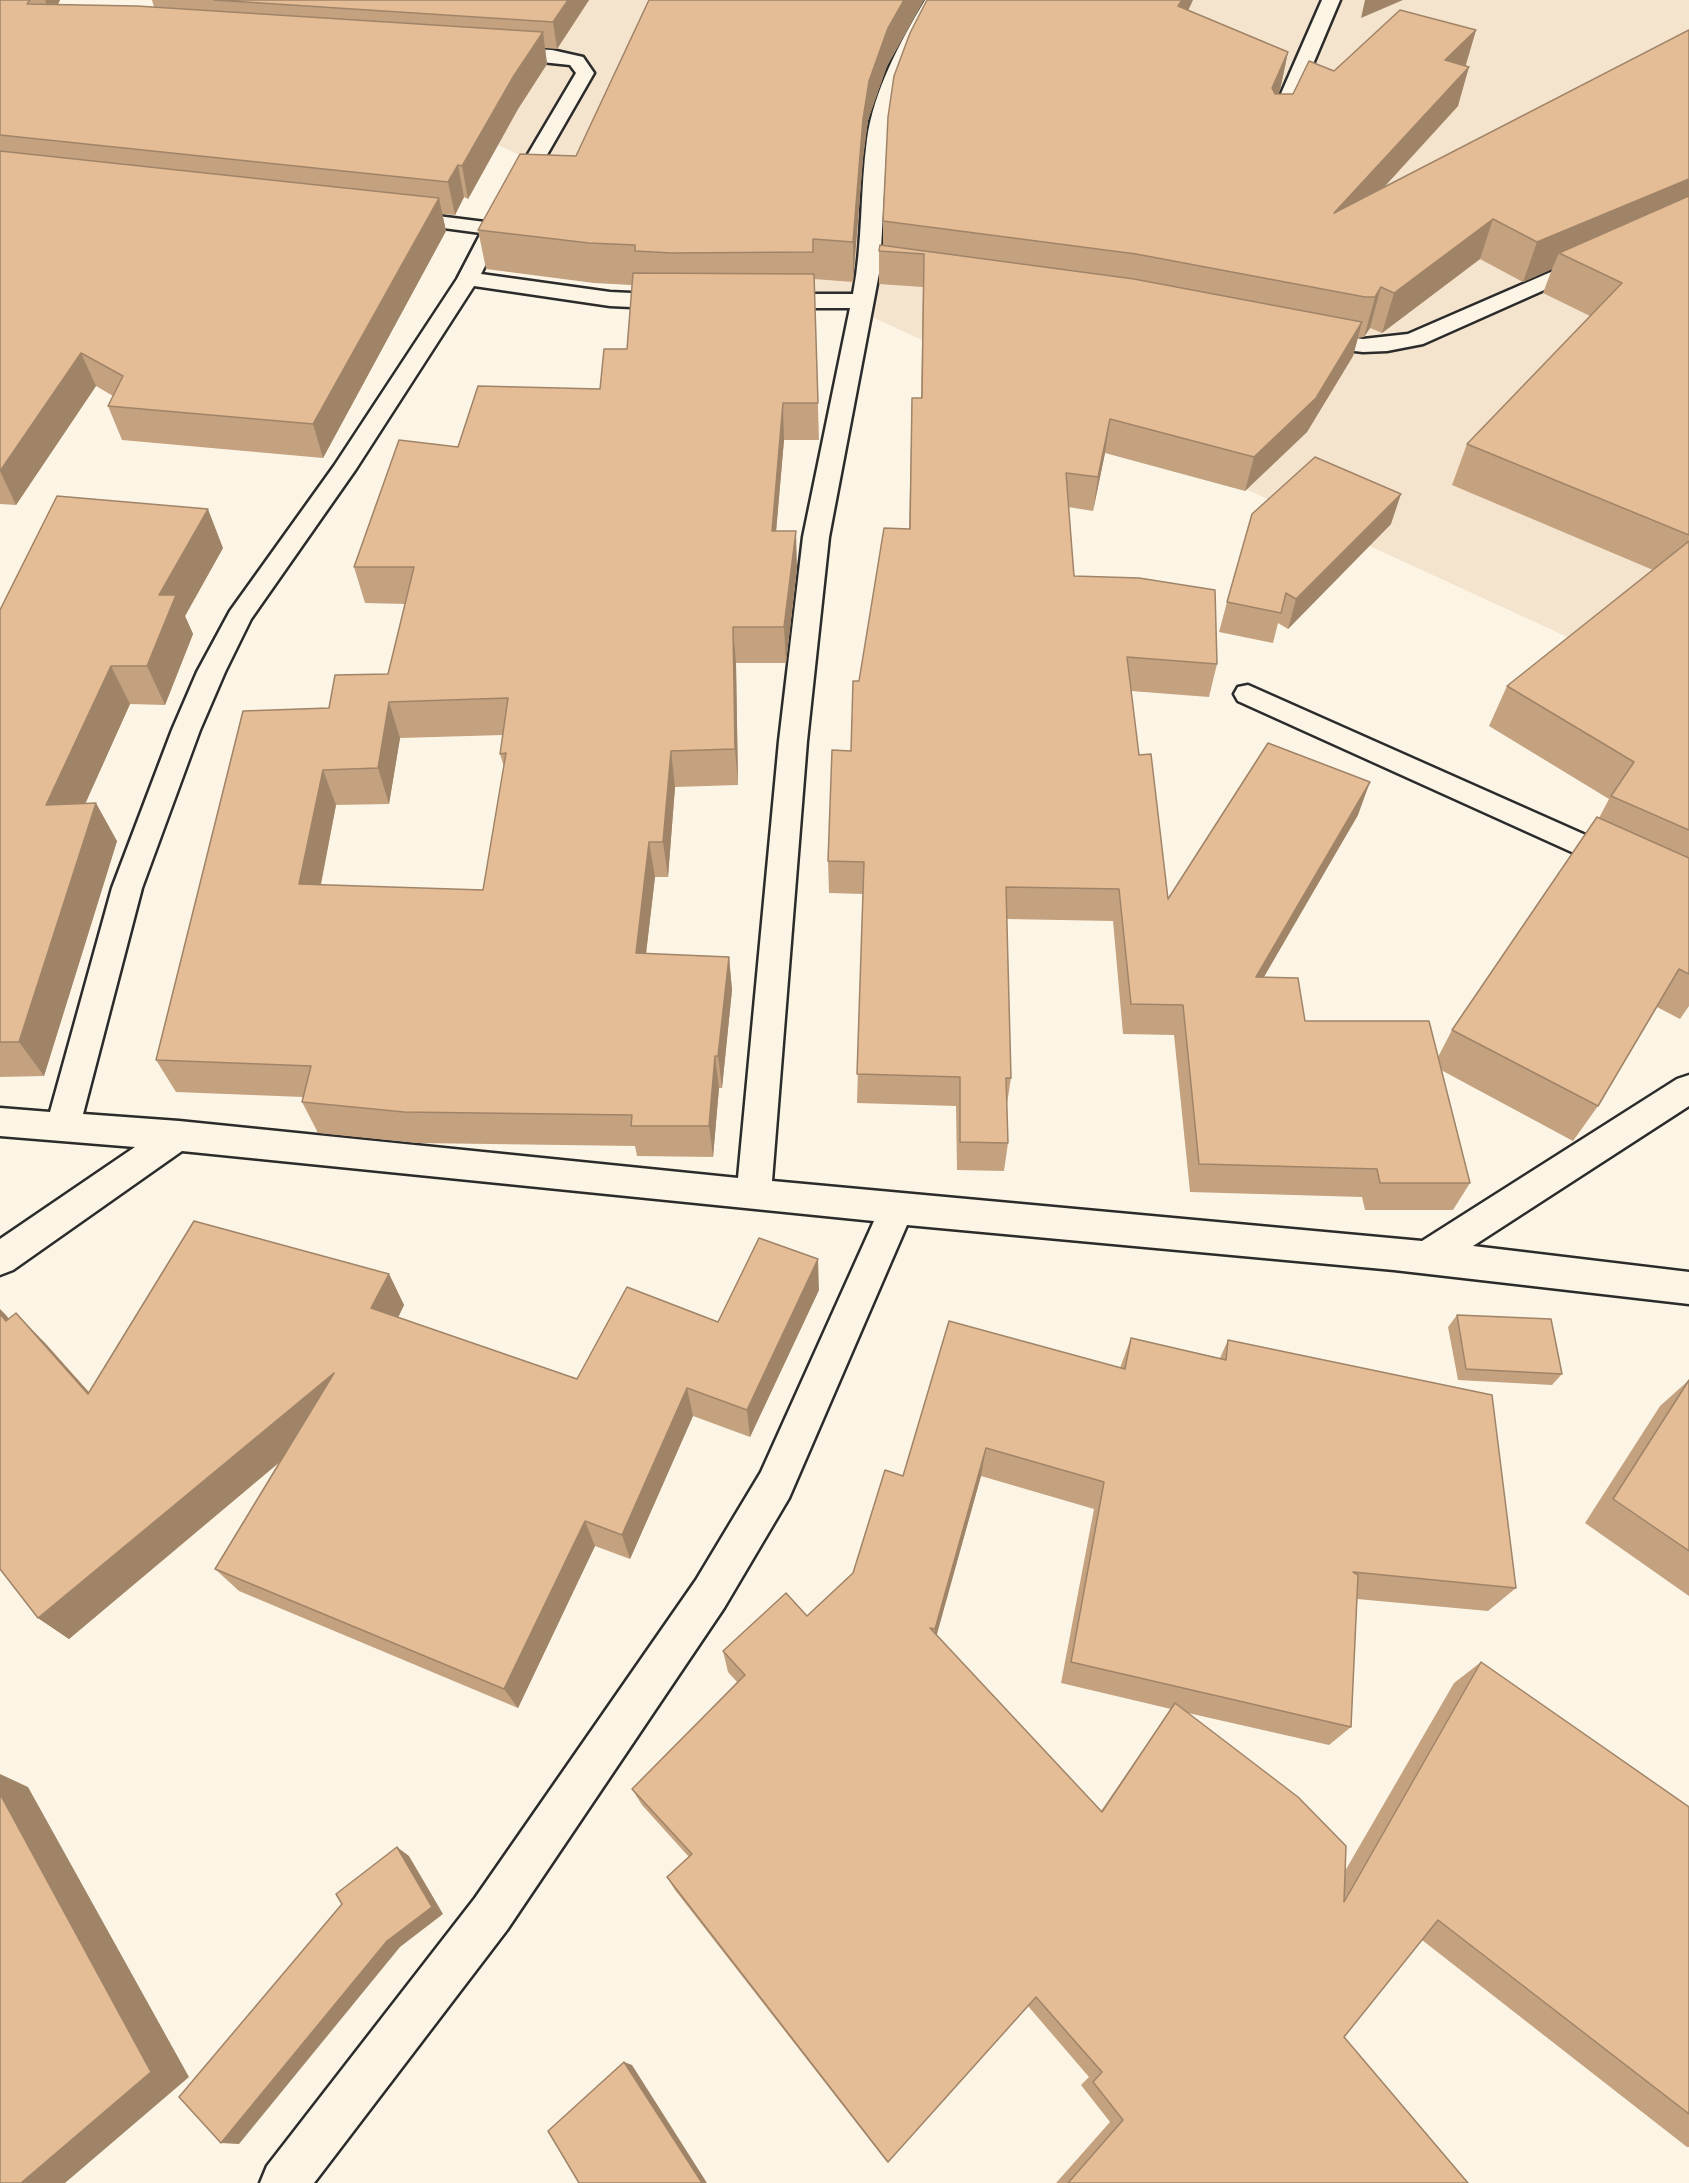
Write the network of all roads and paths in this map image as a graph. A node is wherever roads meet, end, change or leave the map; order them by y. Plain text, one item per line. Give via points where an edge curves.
1 (934, 0) edge
2 (1331, 0) edge
3 (482, 51) edge
4 (1276, 128) edge
5 (377, 215) edge
6 (500, 218) junction
7 (1612, 252) edge
8 (468, 279) junction
9 (862, 301) junction
10 (699, 302) edge
11 (746, 302) edge
12 (1291, 335) edge
13 (1248, 694) dead end
14 (1689, 894) edge
15 (1689, 1089) edge
16 (0, 1122) edge
17 (63, 1127) junction
18 (179, 1135) junction
19 (754, 1193) junction
20 (897, 1208) junction
21 (1426, 1258) junction
22 (0, 1259) edge
23 (1689, 1288) edge
24 (284, 2183) edge

1 - 9 street via 887,96 877,138 880,269
2 - 4 street
3 - 6 street via 576,61 585,73
5 - 6 street
6 - 8 street
7 - 12 street via 1415,339 1385,346 1354,347
8 - 10 street via 610,299
8 - 17 street via 344,469 239,617 211,672 127,888
9 - 11 street
9 - 19 street via 816,537 793,741
13 - 14 street
15 - 21 street
16 - 17 street
17 - 18 street
18 - 19 street
18 - 22 street
19 - 20 street
20 - 21 street
20 - 24 street via 775,1485 710,1594 491,1914
21 - 23 street

